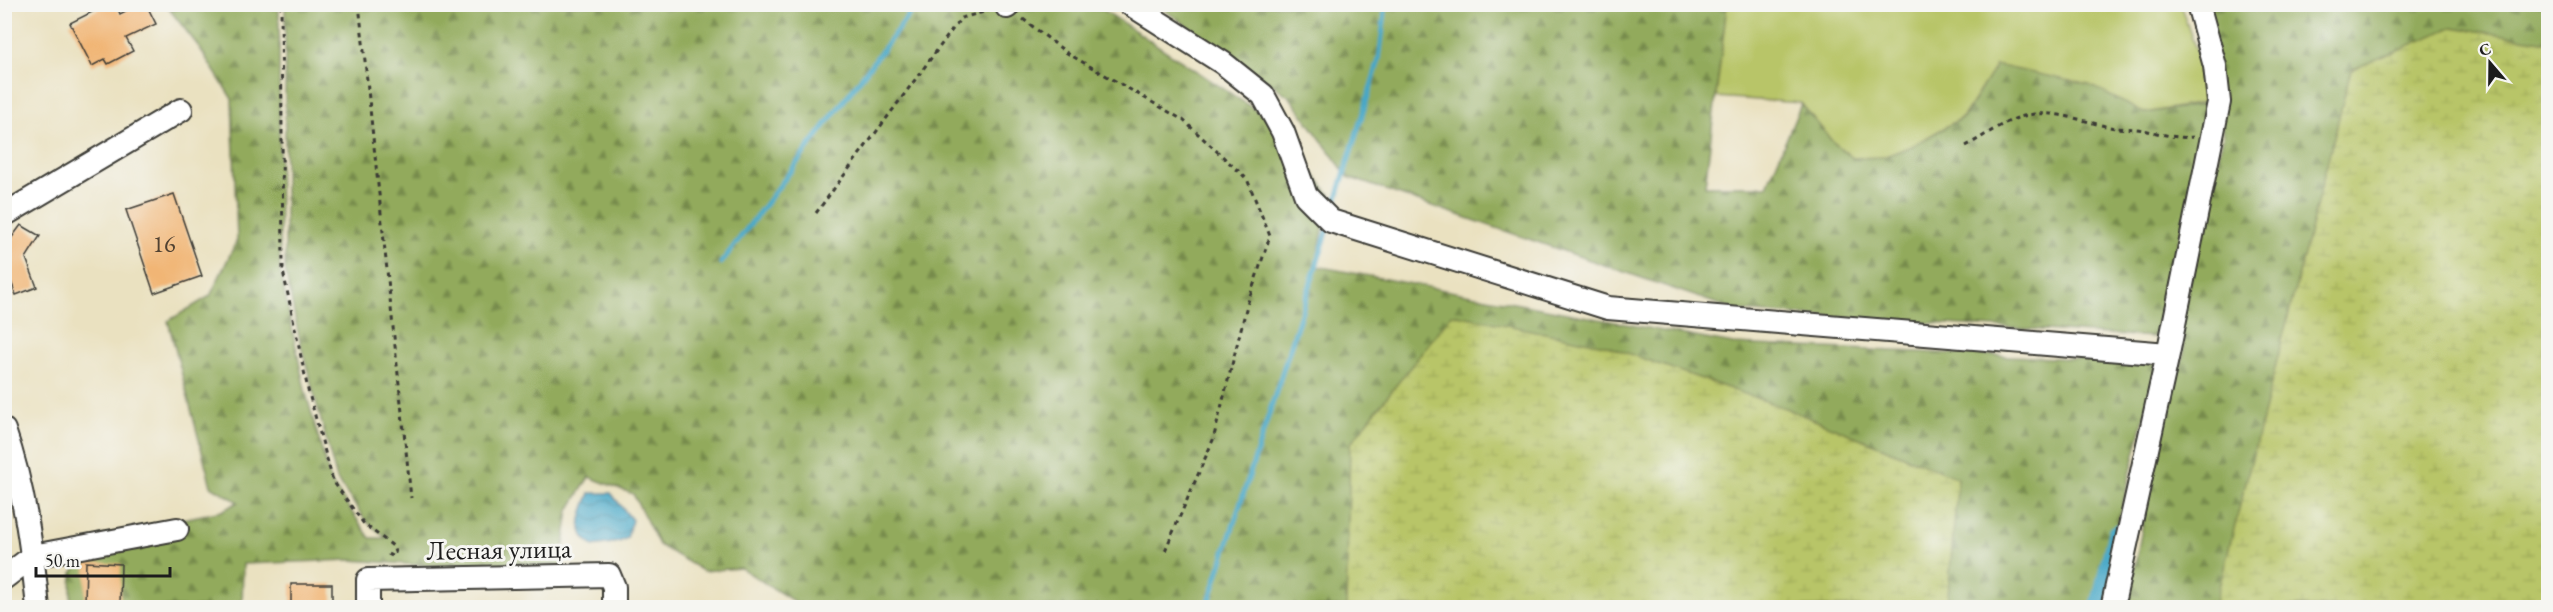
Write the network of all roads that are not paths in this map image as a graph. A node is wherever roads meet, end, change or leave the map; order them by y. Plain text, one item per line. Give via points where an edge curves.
1 (1130, 4) edge
2 (2198, 4) edge
3 (181, 110) dead end
4 (4, 215) edge
5 (2168, 354) junction
6 (4, 430) edge
7 (177, 529) dead end
8 (33, 556) junction
9 (4, 578) edge
10 (368, 599) edge
11 (38, 608) edge
12 (614, 608) edge
13 (2112, 608) edge

1 - 5 street via 1223,63 1263,95 1283,132 1306,196 1330,221 1608,308
2 - 5 street via 2215,66 2219,102
3 - 4 street
5 - 13 street
6 - 8 street via 12,451
7 - 8 street
8 - 9 street
8 - 11 street
10 - 12 street, Лесная улица via 368,580 609,575 614,587

